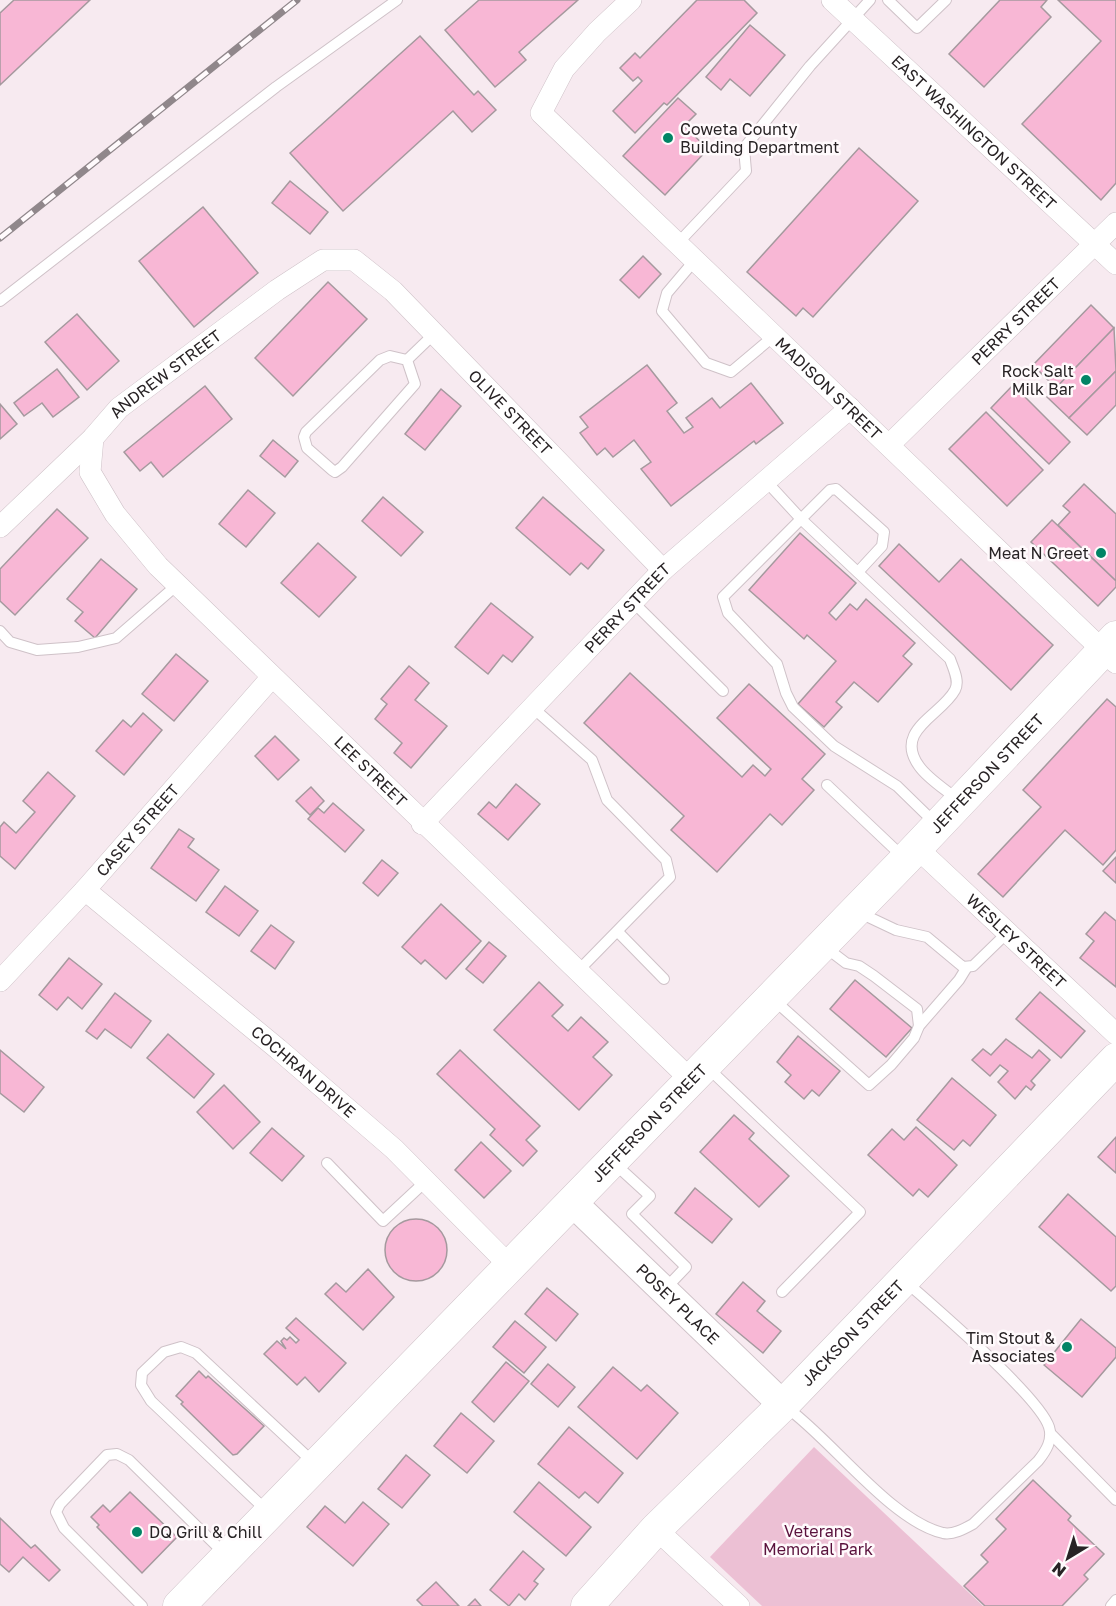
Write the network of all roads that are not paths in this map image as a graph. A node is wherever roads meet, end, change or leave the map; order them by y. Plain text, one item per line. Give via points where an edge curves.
1 (397, 0) edge
2 (631, 0) edge
3 (832, 0) edge
4 (870, 0) edge
5 (888, 0) edge
6 (946, 0) edge
7 (852, 18) junction
8 (1116, 223) edge
9 (678, 243) junction
10 (1095, 244) junction
11 (354, 260) joint
12 (695, 260) junction
13 (1116, 264) edge
14 (0, 301) edge
15 (434, 334) junction
16 (774, 336) junction
17 (407, 360) junction
18 (850, 408) junction
19 (93, 438) junction
20 (889, 445) junction
21 (765, 481) junction
22 (801, 519) junction
23 (0, 527) edge
24 (663, 570) junction
25 (858, 572) junction
26 (177, 585) junction
27 (632, 600) junction
28 (0, 631) edge
29 (1111, 650) edge
30 (271, 678) junction
31 (723, 691) dead end
32 (532, 707) junction
33 (827, 785) dead end
34 (960, 802) junction
35 (422, 824) junction
36 (920, 844) junction
37 (85, 890) junction
38 (855, 911) junction
39 (618, 932) junction
40 (1008, 932) junction
41 (822, 945) junction
42 (967, 967) junction
43 (578, 971) junction
44 (664, 978) dead end
45 (0, 981) edge
46 (771, 998) junction
47 (919, 1026) junction
48 (1116, 1034) edge
49 (1116, 1059) edge
50 (698, 1073) junction
51 (612, 1162) junction
52 (327, 1163) dead end
53 (426, 1181) junction
54 (572, 1202) junction
55 (510, 1266) junction
56 (902, 1279) junction
57 (664, 1290) junction
58 (782, 1292) dead end
59 (783, 1405) junction
60 (1051, 1434) junction
61 (316, 1465) junction
62 (1116, 1500) edge
63 (270, 1513) junction
64 (656, 1529) junction
65 (227, 1557) junction
66 (1116, 1600) edge
67 (142, 1606) edge
68 (179, 1606) edge
69 (587, 1606) edge
70 (739, 1606) edge
71 (1111, 1606) edge

1 - 14 lane via 267,94
2 - 9 street, MADISON STREET via 564,69 542,113
3 - 7 street, EAST WASHINGTON STREET
4 - 7 lane
5 - 6 lane via 917,28
7 - 9 lane via 744,148 746,171
7 - 10 street, EAST WASHINGTON STREET
8 - 10 street, PERRY STREET
9 - 12 street, MADISON STREET
10 - 13 street, EAST WASHINGTON STREET
10 - 20 street, PERRY STREET
11 - 15 street, OLIVE STREET via 393,291
11 - 19 street, ANDREW STREET via 323,260 277,290 119,408
12 - 16 street, MADISON STREET
12 - 16 lane via 668,293 662,311 706,363 731,372
15 - 17 lane
15 - 24 street, OLIVE STREET
16 - 18 street, MADISON STREET
17 - 17 lane via 390,356 380,360 306,432 307,448 335,472 342,467 415,384
18 - 20 street, MADISON STREET
18 - 21 street, PERRY STREET
19 - 23 street, ANDREW STREET
19 - 26 street, LEE STREET via 90,472 115,514
20 - 29 street, MADISON STREET
21 - 22 lane
21 - 24 street, PERRY STREET
22 - 25 lane
22 - 25 lane via 830,490 845,495 884,532 882,546
22 - 36 lane via 723,597 728,613 772,656 793,707 834,746 897,786
24 - 27 street, PERRY STREET
25 - 34 lane via 950,659 955,690 917,729 912,741 913,756 920,768
26 - 28 lane via 116,638 78,647 37,650 10,642
26 - 30 street, LEE STREET
27 - 31 lane
27 - 32 street, PERRY STREET
29 - 34 main road, JEFFERSON STREET
30 - 35 street, LEE STREET
30 - 37 street, CASEY STREET
32 - 35 street, PERRY STREET
32 - 39 lane via 592,760 607,800 670,868 670,877
33 - 36 lane
34 - 36 main road, JEFFERSON STREET
35 - 43 street, LEE STREET
36 - 38 main road, JEFFERSON STREET
36 - 40 street, WESLEY STREET
37 - 45 street, CASEY STREET
37 - 53 street, COCHRAN DRIVE via 279,1049
38 - 41 main road, JEFFERSON STREET
38 - 42 lane via 896,930 927,938 963,968
39 - 43 lane
39 - 44 lane
40 - 42 lane via 973,966
40 - 48 street, WESLEY STREET
41 - 46 main road, JEFFERSON STREET
41 - 47 lane via 846,963 874,976 917,1010
42 - 47 lane
43 - 50 street, LEE STREET
46 - 47 lane via 869,1085 914,1038
46 - 50 main road, JEFFERSON STREET
49 - 56 main road, JACKSON STREET
50 - 51 main road, JEFFERSON STREET
50 - 58 lane via 860,1212
51 - 54 main road, JEFFERSON STREET
51 - 57 lane via 650,1196 632,1214 686,1267
52 - 53 lane via 383,1221
53 - 55 street, COCHRAN DRIVE
54 - 55 main road, JEFFERSON STREET
54 - 57 street, POSEY PLACE
55 - 61 main road, JEFFERSON STREET
56 - 59 main road, JACKSON STREET
56 - 60 lane via 1012,1380 1044,1418
57 - 59 street, POSEY PLACE
59 - 60 lane via 899,1510 945,1534 961,1531 990,1509 1038,1461
59 - 64 main road, JACKSON STREET
60 - 62 lane
61 - 63 main road, JEFFERSON STREET
61 - 63 lane via 196,1353 181,1347 164,1352 142,1373 141,1384 151,1401
63 - 65 main road, JEFFERSON STREET
64 - 69 main road, JACKSON STREET
64 - 70 street
65 - 67 lane via 129,1460 117,1454 107,1455 56,1512 64,1528
65 - 68 main road, JEFFERSON STREET
66 - 71 lane

